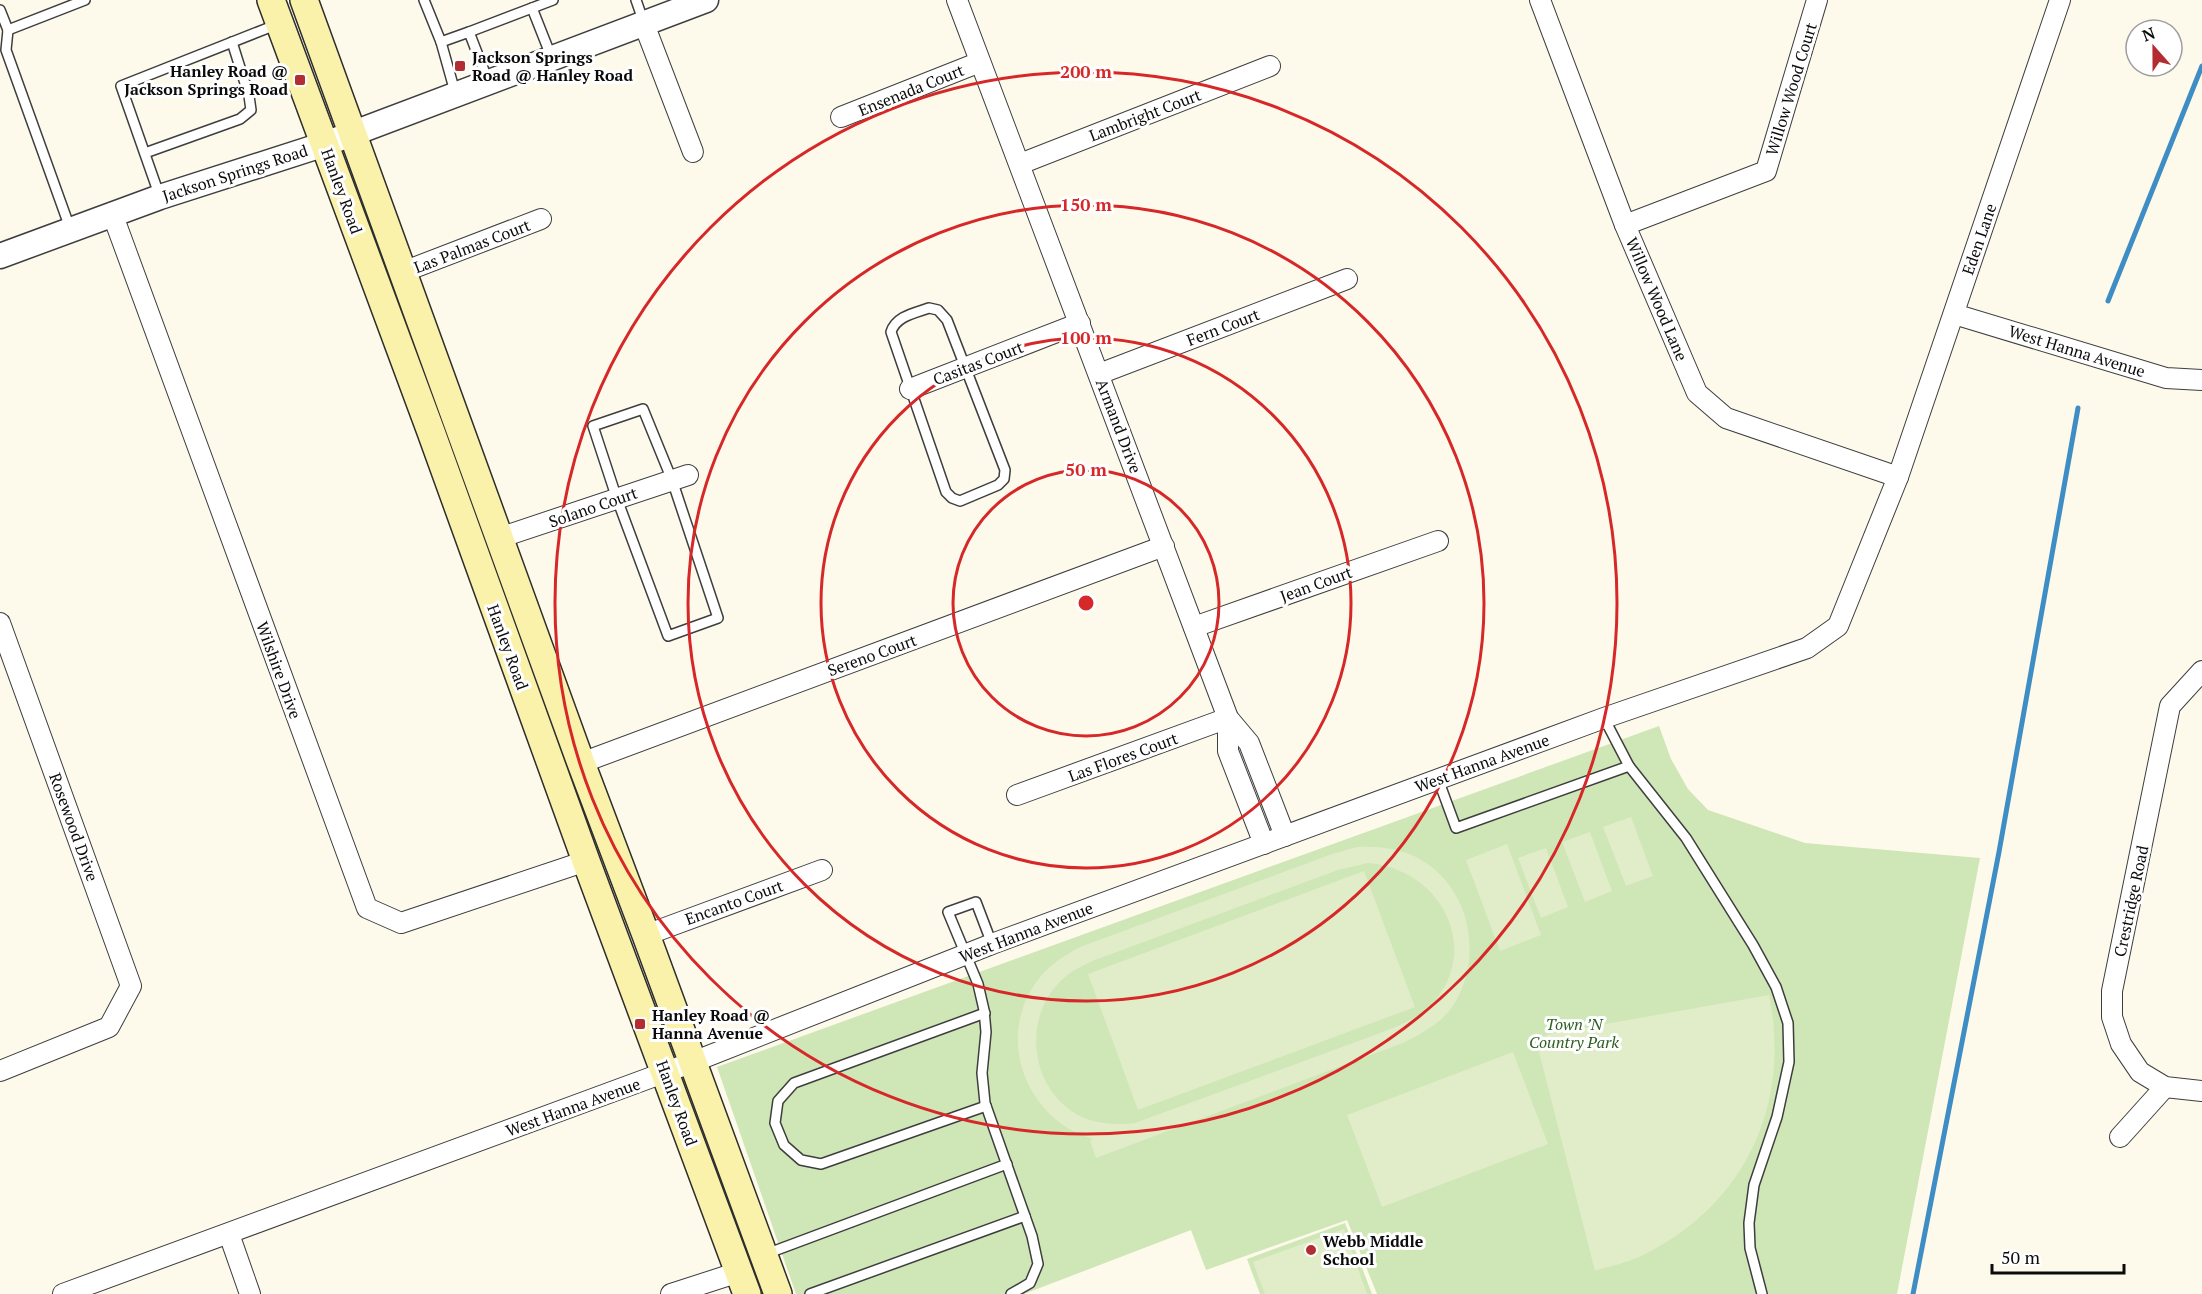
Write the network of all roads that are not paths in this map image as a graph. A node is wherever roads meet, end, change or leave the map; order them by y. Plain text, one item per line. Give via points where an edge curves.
1 (85, 0) edge
2 (304, 0) edge
3 (424, 0) edge
4 (553, 0) edge
5 (636, 0) edge
6 (957, 0) edge
7 (1540, 0) edge
8 (1817, 0) edge
9 (2060, 0) edge
10 (691, 3) edge
11 (532, 8) junction
12 (0, 10) edge
13 (275, 12) edge
14 (644, 24) junction
15 (8, 30) junction
16 (469, 32) junction
17 (232, 42) junction
18 (441, 42) junction
19 (552, 58) junction
20 (980, 62) junction
21 (1270, 66) dead end
22 (489, 82) junction
23 (456, 94) junction
24 (841, 117) dead end
25 (353, 133) junction
26 (325, 144) junction
27 (693, 152) dead end
28 (145, 153) junction
29 (1020, 164) junction
30 (160, 196) junction
31 (112, 213) junction
32 (542, 219) dead end
33 (1625, 225) junction
34 (70, 228) junction
35 (0, 256) edge
36 (403, 272) junction
37 (1347, 279) dead end
38 (1954, 314) junction
39 (1080, 323) junction
40 (966, 368) junction
41 (1099, 374) junction
42 (2202, 380) edge
43 (910, 388) junction
44 (1898, 477) junction
45 (680, 478) junction
46 (448, 479) junction
47 (617, 499) junction
48 (499, 538) junction
49 (1438, 541) dead end
50 (1164, 546) junction
51 (487, 588) junction
52 (0, 623) edge
53 (1194, 627) junction
54 (2202, 671) edge
55 (1228, 718) junction
56 (1604, 718) junction
57 (581, 763) junction
58 (1629, 766) junction
59 (1438, 779) junction
60 (1017, 795) dead end
61 (1285, 836) junction
62 (1264, 844) junction
63 (586, 861) junction
64 (822, 870) dead end
65 (646, 935) junction
66 (992, 944) junction
67 (965, 955) junction
68 (985, 1013) junction
69 (693, 1062) junction
70 (0, 1071) edge
71 (665, 1072) junction
72 (2165, 1087) junction
73 (2202, 1091) edge
74 (986, 1106) junction
75 (2120, 1137) dead end
76 (1007, 1164) junction
77 (1025, 1216) junction
78 (229, 1234) junction
79 (764, 1254) junction
80 (743, 1283) edge
81 (63, 1294) edge
82 (250, 1294) edge
83 (671, 1294) edge
84 (778, 1294) edge
85 (810, 1294) edge
86 (1011, 1294) edge
87 (1762, 1294) edge

1 - 15 lane
2 - 25 main road, Hanley Road
3 - 18 lane
4 - 11 lane
5 - 14 lane
6 - 20 street, Armand Drive
7 - 33 street, Willow Wood Lane
8 - 33 street, Willow Wood Court via 1766,171
9 - 38 street, Eden Lane
10 - 14 street, Jackson Springs Road
11 - 16 lane
11 - 19 lane
12 - 15 lane
13 - 17 lane
13 - 26 main road, Hanley Road
14 - 19 street, Jackson Springs Road
14 - 27 street
15 - 34 lane via 6,50
16 - 18 lane
16 - 22 lane
17 - 28 lane via 251,110 240,119
17 - 28 lane via 122,86
18 - 23 lane
19 - 22 street, Jackson Springs Road
20 - 24 street, Ensenada Court
20 - 29 street, Armand Drive
21 - 29 street, Lambright Court
22 - 23 street, Jackson Springs Road
23 - 25 street, Jackson Springs Road
25 - 26 street, Jackson Springs Road
25 - 36 main road, Hanley Road
26 - 30 street, Jackson Springs Road
26 - 46 main road, Hanley Road
28 - 30 lane
29 - 39 street, Armand Drive
30 - 31 street, Jackson Springs Road
31 - 34 street, Jackson Springs Road
31 - 63 street, Wilshire Drive via 367,908 401,922
32 - 36 street, Las Palmas Court
33 - 44 street, Willow Wood Lane via 1697,393 1726,418
34 - 35 street, Jackson Springs Road
36 - 48 main road, Hanley Road
37 - 41 street, Fern Court
38 - 42 street, West Hanna Avenue via 2166,378
38 - 44 street, Eden Lane
39 - 40 street, Casitas Court
39 - 41 street, Armand Drive
40 - 43 street, Casitas Court
40 - 43 lane via 947,320 938,310 929,308 899,320 891,332
40 - 43 lane via 1005,470 998,485 960,501 946,492
41 - 50 street, Armand Drive
44 - 56 street, West Hanna Avenue via 1839,626 1807,648
45 - 47 street, Solano Court
45 - 47 lane via 644,409 623,415 593,426
45 - 47 lane via 718,618 668,636
46 - 48 main road via 476,520
46 - 51 main road, Hanley Road
47 - 48 street, Solano Court
48 - 51 main road
48 - 57 main road, Hanley Road
49 - 53 street, Jean Court
50 - 53 street, Armand Drive
50 - 57 street, Sereno Court
51 - 63 main road, Hanley Road
52 - 70 street, Rosewood Drive via 131,986 109,1027
53 - 55 street, Armand Drive
54 - 72 street, Crestridge Road via 2170,706 2112,991 2112,1017 2121,1044 2140,1072
55 - 60 street, Las Flores Court
55 - 61 street, Armand Drive via 1249,743
55 - 62 street, Armand Drive via 1228,751
56 - 58 lane
56 - 59 street, West Hanna Avenue
57 - 65 main road, Hanley Road
58 - 59 lane via 1456,828
58 - 87 lane via 1686,838 1753,945 1776,987 1788,1023 1789,1062 1777,1117 1754,1185 1749,1223 1750,1248
59 - 61 street, West Hanna Avenue
61 - 62 street, West Hanna Avenue
62 - 66 street, West Hanna Avenue
63 - 71 main road, Hanley Road
64 - 65 street, Encanto Court
65 - 69 main road, Hanley Road
66 - 67 street, West Hanna Avenue
66 - 67 lane via 976,902 948,912
67 - 68 lane
67 - 69 street, West Hanna Avenue
68 - 74 lane via 982,1073
68 - 74 lane via 794,1083 778,1101 774,1123 784,1145 801,1160 821,1164
69 - 71 street, West Hanna Avenue
69 - 79 main road, Hanley Road
71 - 78 street, West Hanna Avenue
71 - 80 main road, Hanley Road
72 - 73 street, Crestridge Road
72 - 75 street
74 - 76 lane
76 - 77 lane
76 - 79 lane
77 - 85 lane
77 - 86 lane via 1038,1264 1030,1283
78 - 81 street, West Hanna Avenue
78 - 82 street
79 - 84 main road, Hanley Road
80 - 83 street

